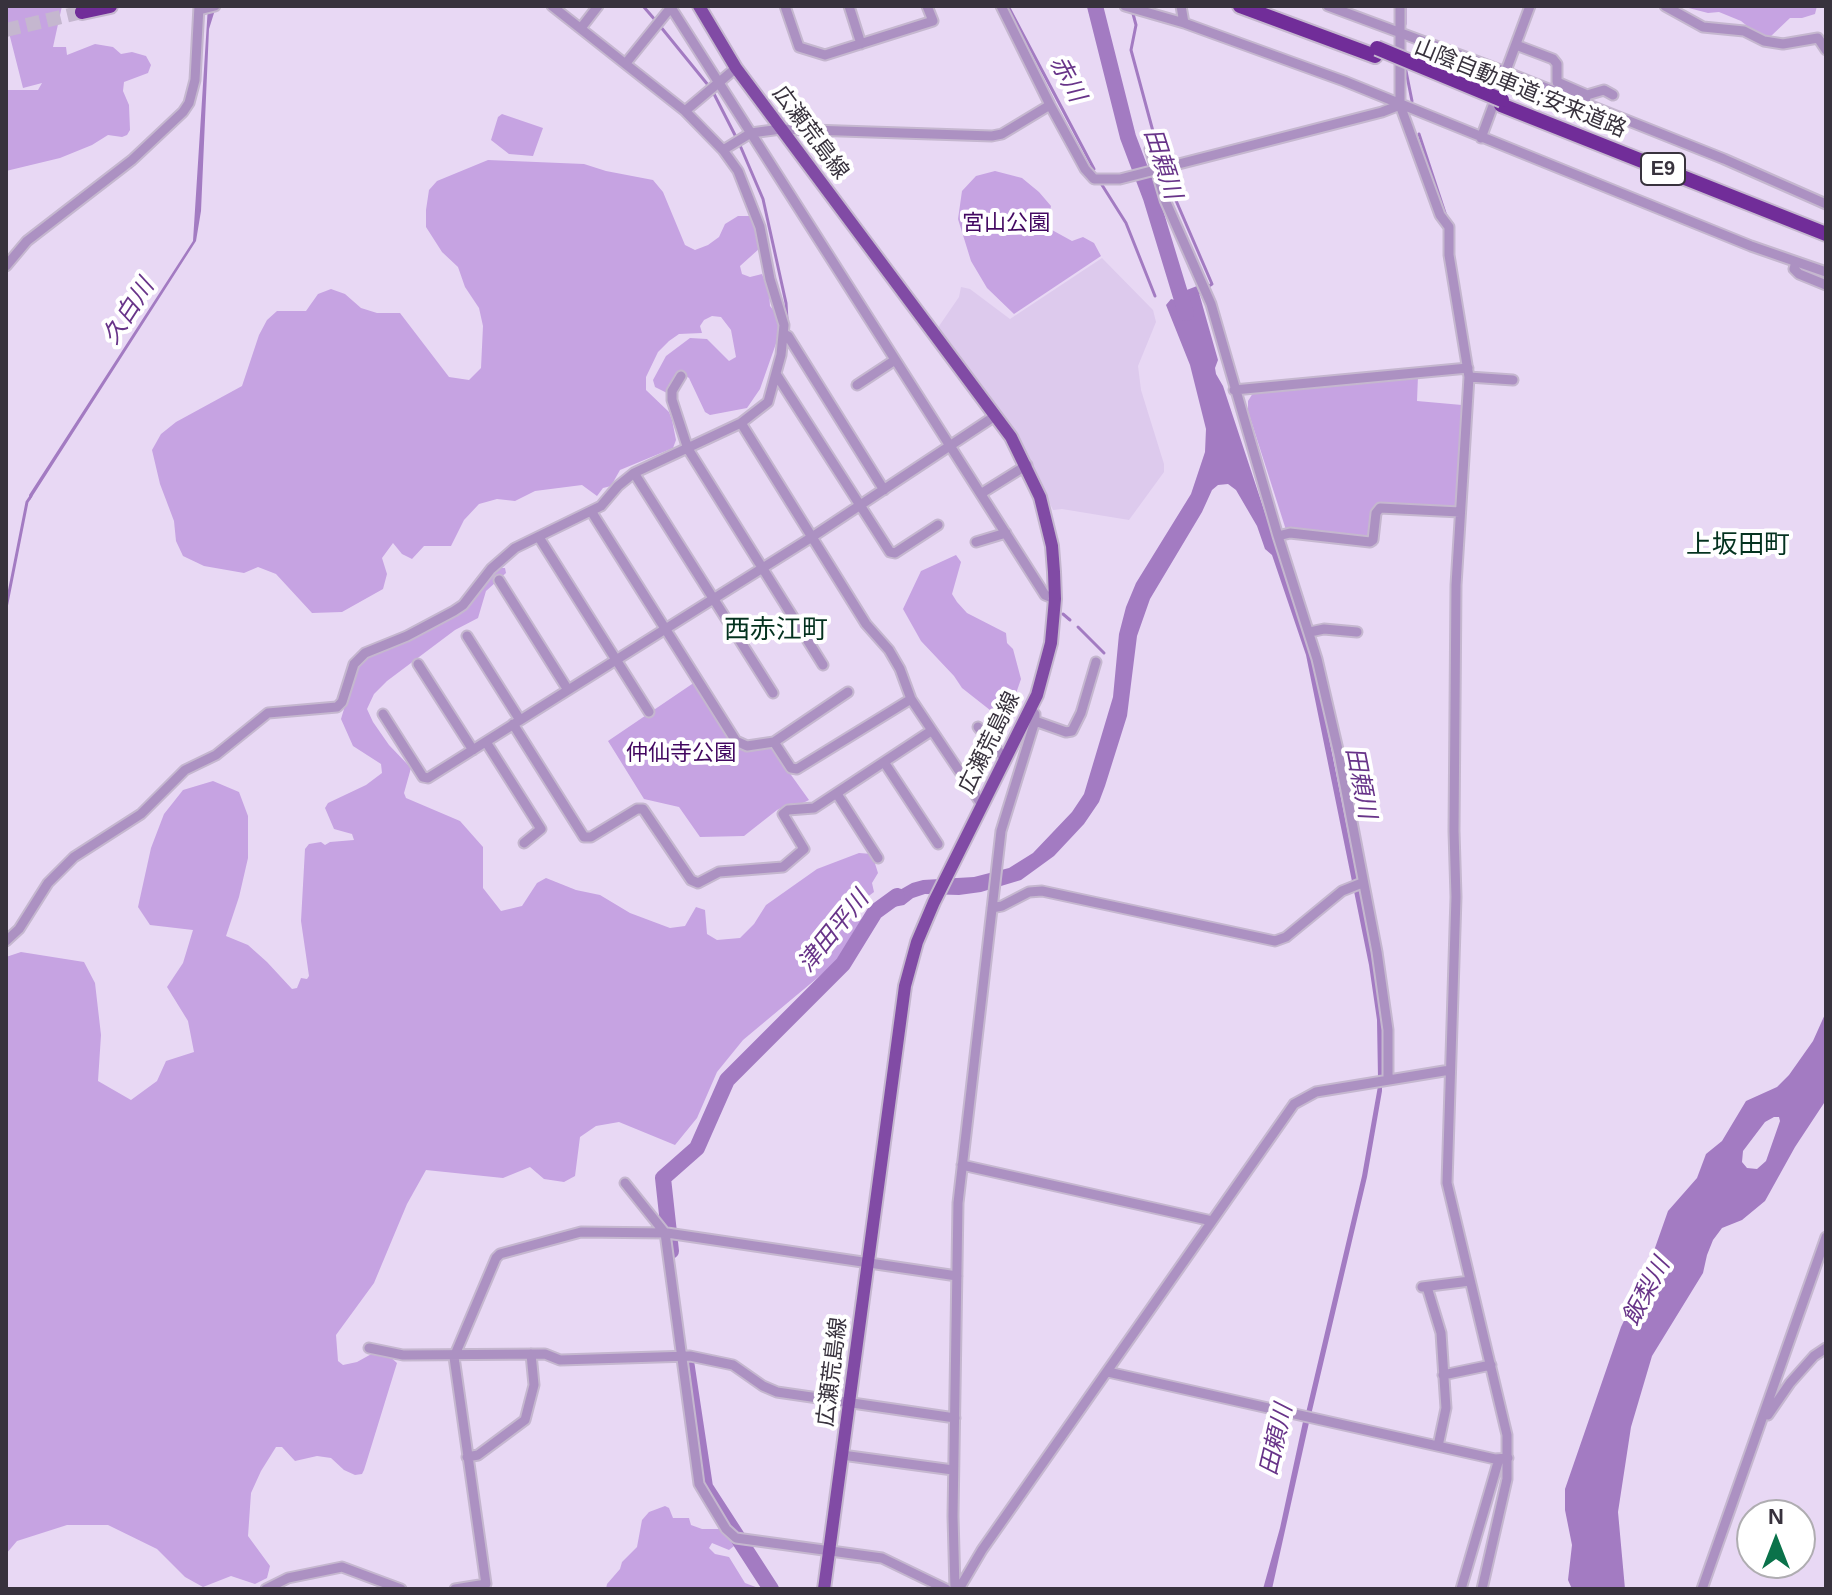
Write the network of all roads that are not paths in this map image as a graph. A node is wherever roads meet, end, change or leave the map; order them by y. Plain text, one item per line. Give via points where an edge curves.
1 (110, 6) edge
2 (215, 6) edge
3 (552, 6) edge
4 (598, 6) edge
5 (671, 6) edge
6 (699, 6) edge
7 (785, 6) edge
8 (849, 6) edge
9 (927, 6) edge
10 (1001, 6) edge
11 (1125, 6) edge
12 (1181, 6) edge
13 (1240, 6) edge
14 (1259, 6) edge
15 (1328, 6) edge
16 (1400, 6) edge
17 (1530, 6) edge
18 (1665, 6) edge
19 (83, 8) edge
20 (199, 8) edge
21 (1184, 23) junction
22 (581, 28) junction
23 (1400, 33) junction
24 (861, 44) junction
25 (1516, 45) junction
26 (1826, 50) edge
27 (1376, 52) junction
28 (626, 63) junction
29 (736, 68) junction
30 (1506, 72) junction
31 (718, 82) junction
32 (1613, 95) dead end
33 (1585, 99) junction
34 (1050, 105) junction
35 (1400, 105) junction
36 (685, 111) junction
37 (781, 129) junction
38 (751, 133) junction
39 (1481, 138) junction
40 (1150, 149) dead end
41 (723, 150) junction
42 (1154, 170) junction
43 (1823, 199) edge
44 (1826, 231) edge
45 (1796, 262) junction
46 (6, 266) edge
47 (1826, 272) edge
48 (1826, 285) edge
49 (784, 334) junction
50 (895, 360) junction
51 (1469, 372) junction
52 (776, 374) junction
53 (681, 376) dead end
54 (1513, 380) dead end
55 (857, 385) dead end
56 (1234, 390) junction
57 (995, 416) junction
58 (741, 423) junction
59 (949, 447) junction
60 (688, 449) junction
61 (1027, 465) junction
62 (634, 473) junction
63 (884, 490) junction
64 (982, 493) junction
65 (860, 506) junction
66 (591, 511) junction
67 (1460, 512) junction
68 (938, 525) dead end
69 (1006, 533) junction
70 (1278, 536) junction
71 (812, 537) junction
72 (540, 539) dead end
73 (976, 542) dead end
74 (762, 567) junction
75 (499, 580) dead end
76 (713, 599) junction
77 (1055, 599) junction
78 (665, 629) junction
79 (1310, 632) junction
80 (1357, 632) dead end
81 (467, 636) dead end
82 (617, 659) junction
83 (1096, 662) dead end
84 (418, 664) dead end
85 (823, 665) dead end
86 (568, 690) junction
87 (848, 692) dead end
88 (773, 693) dead end
89 (911, 699) junction
90 (649, 712) dead end
91 (383, 714) dead end
92 (1033, 716) junction
93 (516, 722) junction
94 (978, 727) dead end
95 (931, 731) junction
96 (486, 742) junction
97 (774, 742) junction
98 (473, 750) junction
99 (1005, 759) junction
100 (884, 762) junction
101 (837, 794) junction
102 (982, 805) junction
103 (524, 843) dead end
104 (938, 844) dead end
105 (878, 858) dead end
106 (1358, 885) junction
107 (992, 908) junction
108 (6, 941) edge
109 (1450, 1070) junction
110 (1387, 1081) junction
111 (962, 1165) junction
112 (625, 1183) dead end
113 (1212, 1221) junction
114 (669, 1233) junction
115 (1826, 1237) edge
116 (867, 1262) junction
117 (957, 1276) junction
118 (1470, 1281) junction
119 (369, 1348) dead end
120 (1826, 1348) edge
121 (531, 1354) junction
122 (685, 1356) junction
123 (454, 1357) junction
124 (1491, 1365) junction
125 (1108, 1372) junction
126 (1443, 1375) junction
127 (849, 1402) junction
128 (955, 1418) junction
129 (1759, 1428) junction
130 (1438, 1446) junction
131 (842, 1455) junction
132 (467, 1457) junction
133 (1504, 1458) junction
134 (953, 1470) junction
135 (829, 1550) junction
136 (266, 1589) edge
137 (401, 1589) edge
138 (455, 1589) edge
139 (824, 1589) edge
140 (946, 1589) edge
141 (957, 1589) edge
142 (1461, 1589) edge
143 (1482, 1589) edge
144 (1702, 1589) edge

1 - 19 highway
2 - 20 street
3 - 22 street
4 - 22 street
5 - 28 street
5 - 31 street
6 - 29 main road, 広瀬荒島線
7 - 24 street via 799,47 825,55
8 - 24 street
9 - 24 street via 933,21
10 - 34 street
11 - 21 street
12 - 21 street
13 - 27 highway, 山陰自動車道;安来道路 / E9
14 - 27 highway, 山陰自動車道;安来道路 / E9
15 - 23 street
16 - 23 street
17 - 25 street
18 - 26 street via 1703,27 1744,31 1783,44 1818,38
20 - 46 street via 195,80 183,112 132,160 27,241
21 - 35 street
22 - 28 street
23 - 30 street
23 - 35 street
25 - 30 street
25 - 33 street via 1553,59 1557,82
27 - 44 highway, 山陰自動車道;安来道路 / E9, bridge
28 - 36 street
29 - 31 street
29 - 37 main road, 広瀬荒島線
30 - 33 street
30 - 39 street
31 - 36 street
31 - 38 street
32 - 33 street via 1604,90
33 - 43 street
34 - 37 street via 992,136
34 - 42 street via 1090,176 1120,179
35 - 39 street
35 - 42 street
35 - 51 street via 1449,227
36 - 41 street
37 - 38 street
37 - 57 main road, 広瀬荒島線
38 - 41 street
38 - 50 street
39 - 45 street
40 - 42 street
41 - 49 street via 753,203
42 - 56 street via 1211,304
45 - 47 street
45 - 48 street via 1799,274
49 - 52 street
49 - 63 street
50 - 55 street
50 - 59 street
51 - 54 street
51 - 56 street
51 - 67 street
52 - 58 street via 768,402
52 - 65 street
53 - 60 street via 672,400
56 - 70 street
57 - 59 street
57 - 61 main road, 広瀬荒島線
58 - 60 street
58 - 71 street
59 - 63 street
59 - 64 street
60 - 62 street
60 - 74 street
61 - 64 street
61 - 77 main road, 広瀬荒島線 via 1052,546
62 - 66 street
62 - 76 street
63 - 65 street
64 - 69 street
65 - 68 street via 890,552
65 - 71 street
66 - 78 street
66 - 108 street via 515,548 454,611 365,653 354,664 337,707 268,713 216,755 185,770 130,823 74,857
67 - 70 street via 1380,508 1370,542
67 - 109 street
69 - 73 street
69 - 77 street via 1045,595
70 - 79 street
71 - 74 street
71 - 89 street via 866,624 889,650
72 - 82 street
74 - 76 street
74 - 85 street
75 - 86 street
76 - 78 street
76 - 88 street
77 - 92 main road, 広瀬荒島線 via 1048,660
78 - 82 street
78 - 97 street via 736,741 747,746
79 - 80 street
79 - 106 street via 1339,754
81 - 93 street
82 - 86 street
82 - 90 street
83 - 92 street via 1072,731
84 - 98 street
86 - 93 street
87 - 97 street
89 - 95 street
89 - 97 street via 797,769
91 - 98 street via 424,778
92 - 99 main road, 広瀬荒島線
92 - 107 street via 1002,824
93 - 96 street
93 - 101 street via 584,837 643,809 696,883 719,872 783,867 804,849 783,814 814,808
94 - 99 street
95 - 100 street
95 - 102 street
96 - 98 street
96 - 103 street via 541,829
99 - 102 main road, 広瀬荒島線
100 - 101 street
100 - 104 street
101 - 105 street
102 - 116 main road, 広瀬荒島線 via 934,902 905,986
106 - 107 street via 1275,941 1042,891
106 - 110 street via 1384,994
107 - 111 street
109 - 110 street
109 - 118 street via 1448,1189
110 - 113 street via 1316,1092 1294,1104
111 - 113 street
111 - 117 street
112 - 114 street
113 - 125 street
114 - 116 street
114 - 122 street
114 - 123 street via 581,1232 500,1254
115 - 129 street
116 - 117 street
116 - 127 main road, 広瀬荒島線
117 - 128 street
118 - 124 street
118 - 126 street via 1425,1287 1440,1328
119 - 123 street
120 - 129 street via 1790,1383
121 - 122 street via 560,1360
121 - 123 street
121 - 132 street via 534,1385 525,1420 478,1455
122 - 127 street via 733,1365 777,1392
122 - 135 street via 701,1489 726,1529 739,1538
123 - 132 street
124 - 126 street
124 - 133 street via 1504,1418
125 - 130 street
125 - 141 street
126 - 130 street via 1446,1408
127 - 128 street
127 - 131 main road, 広瀬荒島線
128 - 134 street
129 - 144 street
130 - 133 street
131 - 134 street
131 - 135 main road, 広瀬荒島線
132 - 138 street via 486,1584
133 - 142 street
133 - 143 street via 1506,1487
134 - 141 street
135 - 139 main road, 広瀬荒島線
135 - 140 street via 882,1558
136 - 137 street via 288,1578 342,1567

